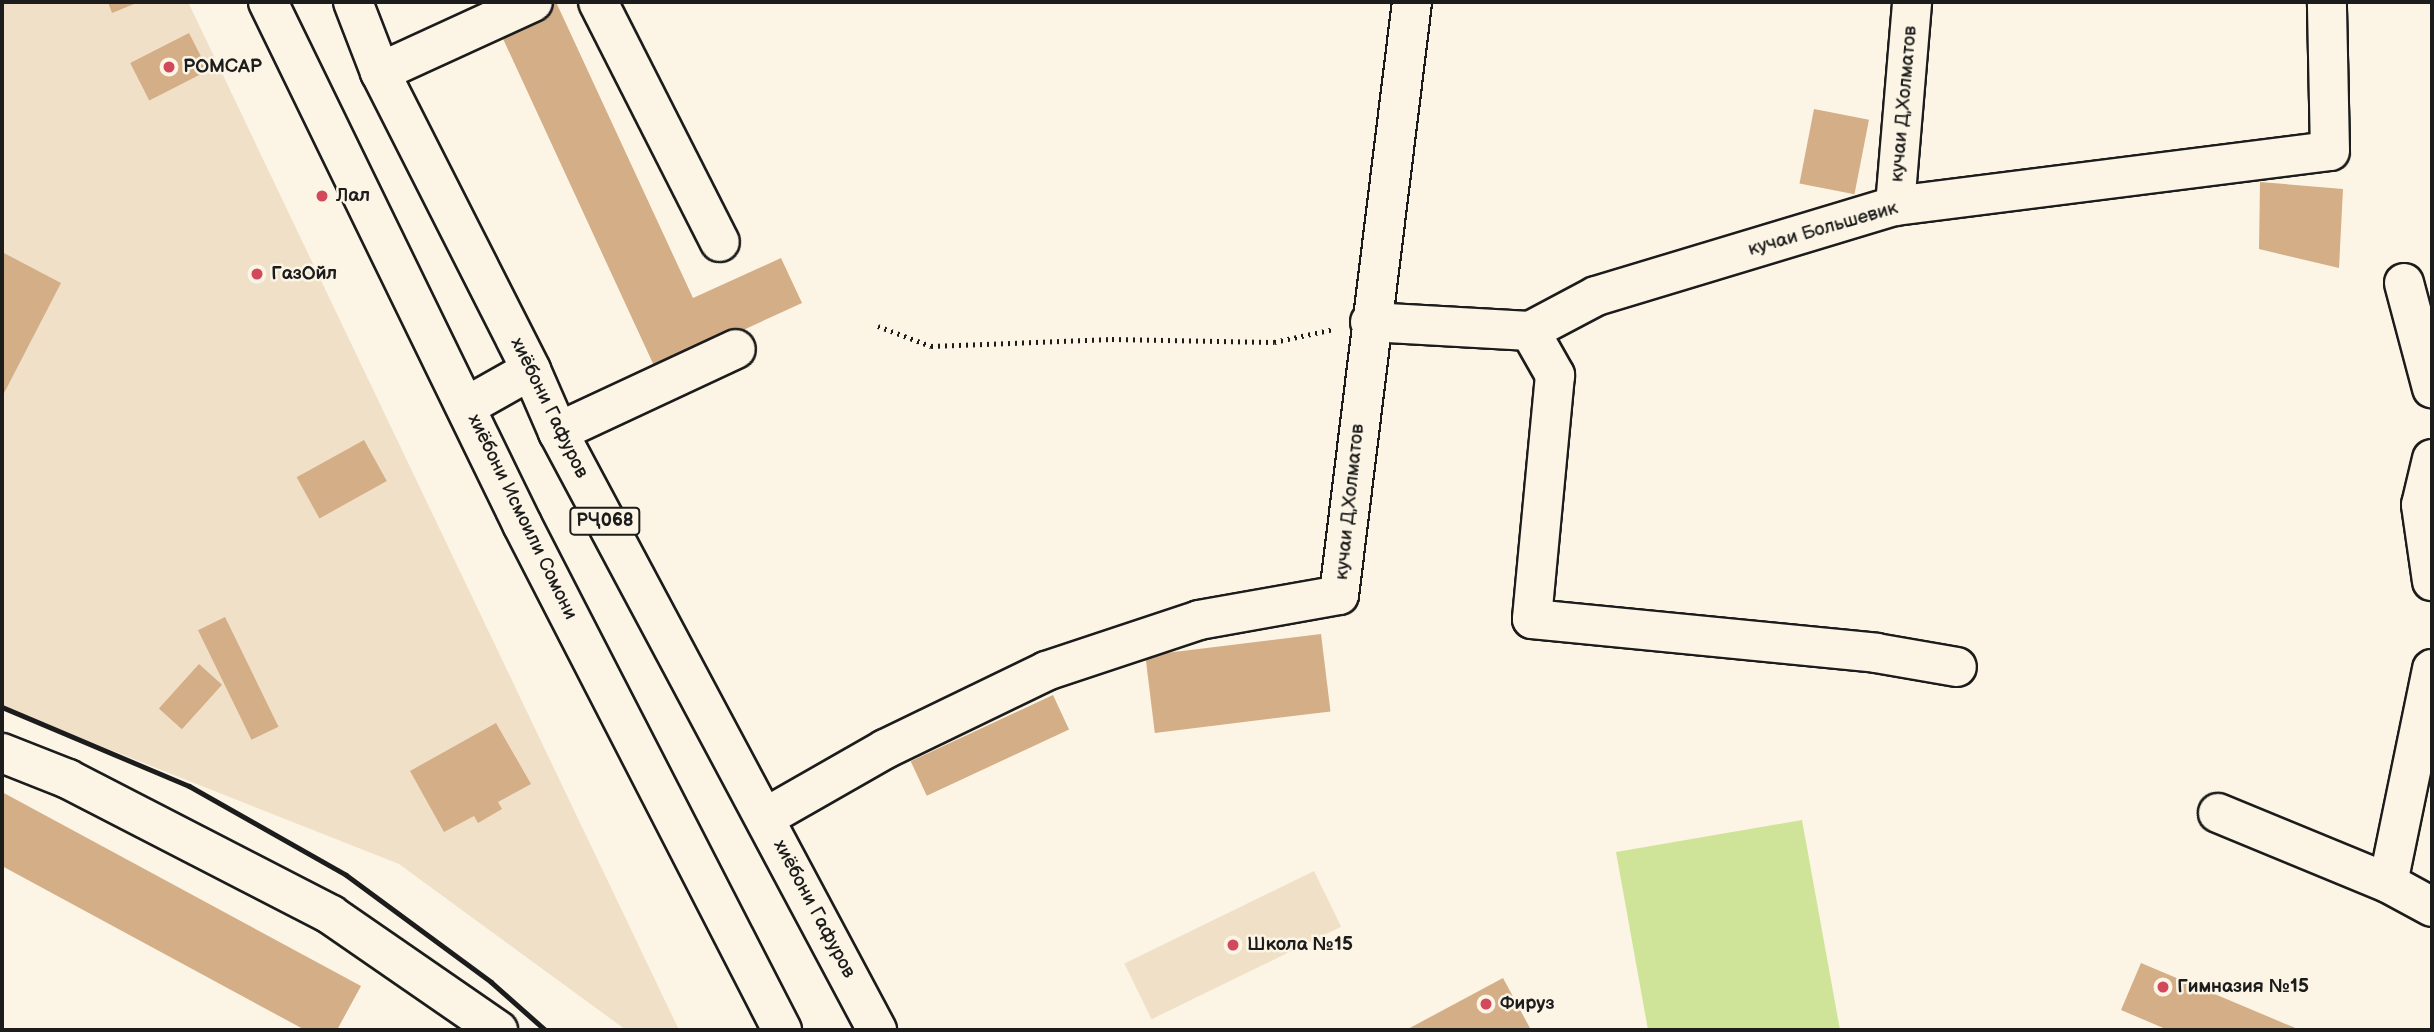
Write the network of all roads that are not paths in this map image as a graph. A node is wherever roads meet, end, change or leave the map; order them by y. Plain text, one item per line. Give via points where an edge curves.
1 (268, 2) edge
2 (353, 2) edge
3 (533, 2) edge
4 (598, 2) edge
5 (1412, 2) edge
6 (1912, 2) edge
7 (2327, 2) edge
8 (380, 72) junction
9 (1895, 206) junction
10 (720, 242) dead end
11 (2404, 283) dead end
12 (1370, 322) junction
13 (1530, 331) junction
14 (736, 349) dead end
15 (531, 370) junction
16 (2432, 388) edge
17 (467, 406) junction
18 (558, 432) junction
19 (2432, 459) edge
20 (2432, 581) edge
21 (1957, 667) dead end
22 (2432, 669) edge
23 (2, 753) edge
24 (2218, 813) dead end
25 (765, 817) junction
26 (2388, 883) junction
27 (2432, 907) edge
28 (498, 1030) edge
29 (782, 1030) edge
30 (877, 1030) edge

1 - 17 main road, хиёбони Исмоили Сомони
2 - 8 main road, хиёбони Гафуров / РҶ068
3 - 8 main road
4 - 10 main road
5 - 12 main road, кучаи Д,Холматов
6 - 9 main road, кучаи Д,Холматов
7 - 9 main road, кучаи Большевик via 2330,151
8 - 15 main road, хиёбони Гафуров / РҶ068
9 - 13 main road, кучаи Большевик via 1596,296
11 - 16 main road
12 - 13 main road
12 - 25 main road, кучаи Д,Холматов via 1339,595 1199,620 1046,671 885,748
13 - 21 main road via 1555,375 1532,619 1876,653
14 - 18 main road
15 - 17 main road
15 - 18 main road, хиёбони Гафуров / РҶ068
17 - 29 main road, хиёбони Исмоили Сомони via 522,524
18 - 25 main road, хиёбони Гафуров / РҶ068
19 - 20 main road via 2421,505
22 - 26 main road
23 - 28 main road via 68,779 331,915
24 - 26 main road
25 - 30 main road, хиёбони Гафуров / РҶ068
26 - 27 main road

